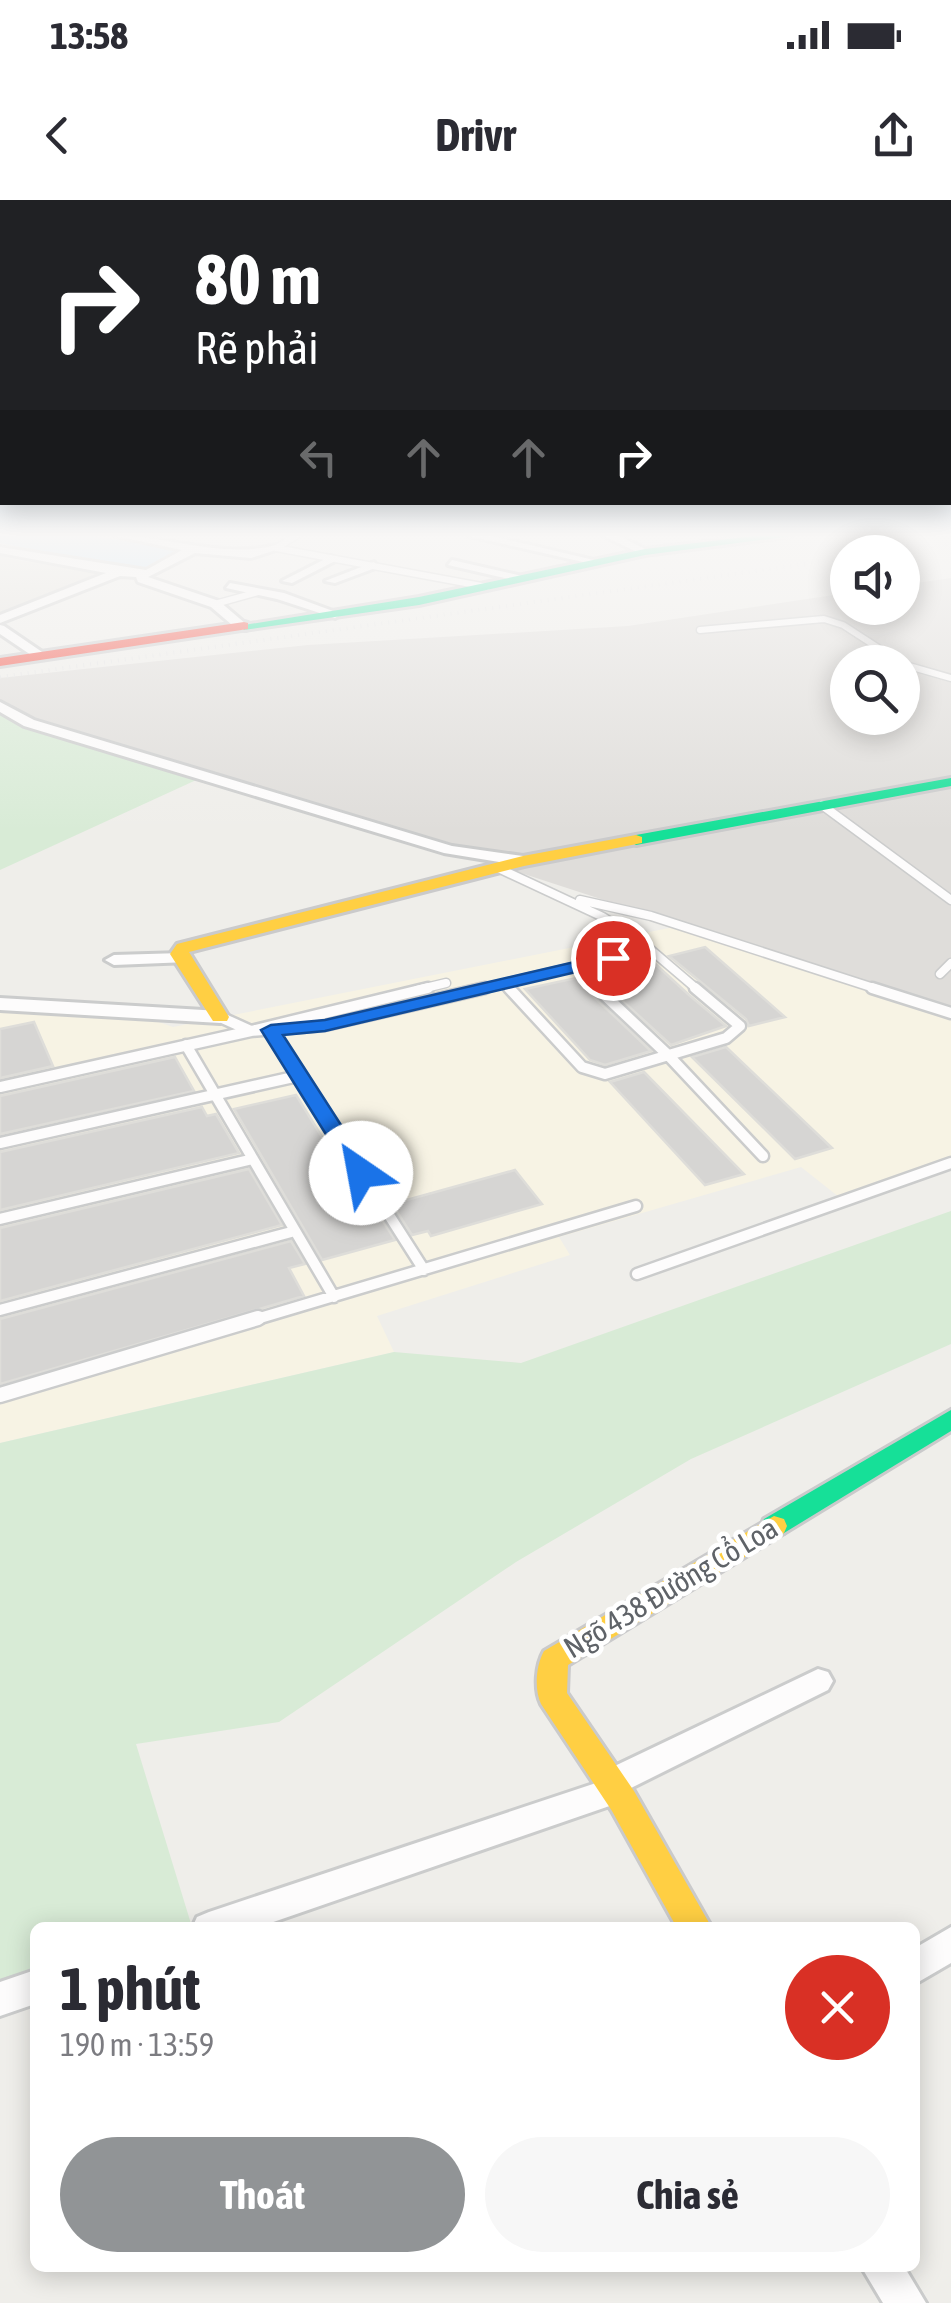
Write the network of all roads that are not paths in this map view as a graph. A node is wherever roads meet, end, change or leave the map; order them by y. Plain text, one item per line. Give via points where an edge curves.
1 (8, 634) edge
2 (193, 634) edge
3 (42, 656) junction
4 (0, 662) edge
5 (920, 669) edge
6 (951, 678) edge
7 (0, 706) edge
8 (951, 782) edge
9 (822, 806) junction
10 (523, 860) junction
11 (498, 868) junction
12 (561, 896) junction
13 (951, 900) edge
14 (650, 949) junction
15 (182, 958) junction
16 (114, 960) dead end
17 (951, 963) edge
18 (575, 967) junction
19 (940, 974) dead end
20 (446, 983) dead end
21 (506, 984) junction
22 (0, 1004) edge
23 (951, 1012) edge
24 (220, 1017) junction
25 (251, 1030) junction
26 (271, 1030) junction
27 (186, 1046) junction
28 (668, 1056) junction
29 (298, 1076) junction
30 (0, 1087) edge
31 (215, 1095) junction
32 (0, 1143) edge
33 (763, 1156) dead end
34 (253, 1159) junction
35 (951, 1163) edge
36 (636, 1206) dead end
37 (0, 1219) edge
38 (295, 1231) junction
39 (424, 1270) junction
40 (637, 1274) dead end
41 (334, 1297) junction
42 (0, 1310) edge
43 (0, 1395) edge
44 (951, 1419) edge
45 (818, 1681) dead end
46 (613, 1786) junction
47 (227, 1922) edge
48 (692, 1922) edge
49 (951, 1942) edge
50 (920, 1964) edge
51 (30, 1989) edge
52 (0, 1999) edge
53 (885, 2272) edge
54 (906, 2303) edge

1 - 3 street
2 - 3 street
3 - 4 street
5 - 6 lane
7 - 10 street via 30,723 450,850
8 - 9 street
9 - 10 street
9 - 13 lane
10 - 11 street
11 - 12 lane
11 - 15 street via 187,946 179,951
12 - 14 lane
12 - 23 lane via 652,916
14 - 18 lane
14 - 28 lane via 740,1026 726,1038
15 - 16 street
15 - 24 street
17 - 19 lane
18 - 21 lane
18 - 28 lane
20 - 25 lane
21 - 26 lane via 325,1025
21 - 28 lane via 582,1067 605,1074
22 - 24 street
24 - 25 lane
25 - 26 lane
25 - 27 lane
26 - 29 lane
27 - 30 lane
27 - 31 lane
28 - 33 lane
29 - 31 lane
29 - 39 lane
31 - 32 lane
31 - 34 lane
34 - 37 lane
34 - 38 lane
35 - 40 lane
36 - 39 lane
38 - 41 lane
38 - 42 lane
39 - 41 lane
41 - 43 lane
44 - 46 street, Ngõ 438 Đường Cổ Loa via 554,1660 552,1695
45 - 46 street
46 - 47 street
46 - 48 street, Ngõ 438 Đường Cổ Loa
49 - 50 street
51 - 52 street
53 - 54 street

